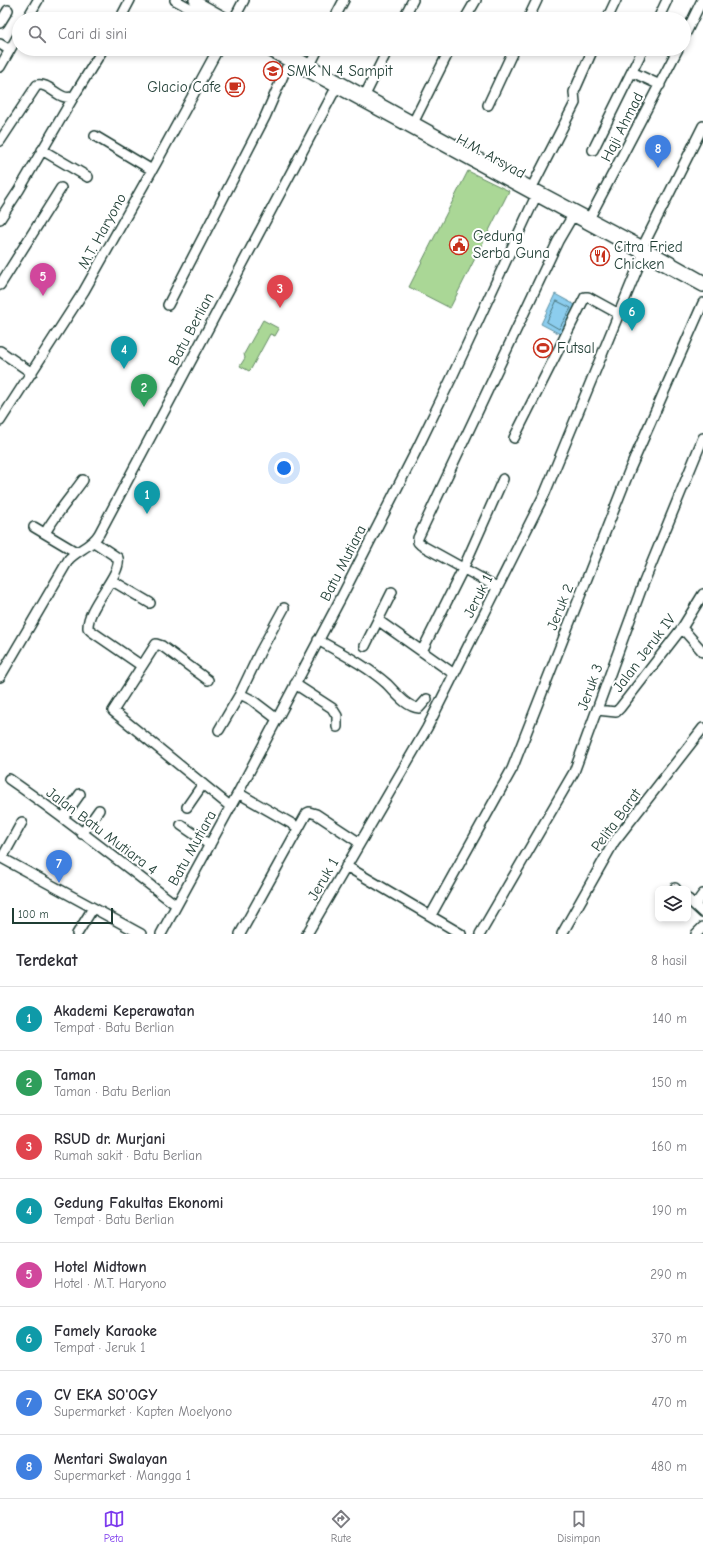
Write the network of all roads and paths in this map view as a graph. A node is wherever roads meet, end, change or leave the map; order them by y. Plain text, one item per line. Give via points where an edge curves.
1 (38, 0) edge
2 (130, 0) edge
3 (175, 0) edge
4 (194, 0) edge
5 (244, 0) edge
6 (344, 0) edge
7 (413, 0) edge
8 (476, 0) edge
9 (537, 0) edge
10 (616, 0) edge
11 (667, 0) edge
12 (702, 0) edge
13 (8, 10) dead end
14 (31, 12) edge
15 (124, 12) edge
16 (197, 12) edge
17 (215, 12) edge
18 (238, 12) edge
19 (338, 12) edge
20 (407, 12) edge
21 (470, 12) edge
22 (531, 12) edge
23 (610, 12) edge
24 (661, 12) edge
25 (0, 22) edge
26 (691, 23) edge
27 (0, 44) edge
28 (12, 46) edge
29 (10, 50) junction
30 (99, 56) edge
31 (214, 56) edge
32 (278, 56) edge
33 (294, 56) edge
34 (314, 56) edge
35 (384, 56) edge
36 (446, 56) edge
37 (511, 56) edge
38 (590, 56) edge
39 (640, 56) edge
40 (674, 56) edge
41 (289, 62) junction
42 (310, 65) junction
43 (0, 67) edge
44 (632, 72) junction
45 (660, 85) junction
46 (336, 88) junction
47 (365, 95) junction
48 (74, 96) junction
49 (488, 105) dead end
50 (414, 121) junction
51 (703, 126) edge
52 (95, 136) dead end
53 (0, 141) edge
54 (42, 150) junction
55 (593, 150) dead end
56 (152, 170) junction
57 (88, 177) dead end
58 (532, 187) junction
59 (61, 188) dead end
60 (536, 196) junction
61 (572, 217) junction
62 (590, 217) junction
63 (0, 219) edge
64 (643, 246) junction
65 (644, 256) junction
66 (703, 280) edge
67 (0, 285) edge
68 (703, 287) edge
69 (703, 303) edge
70 (168, 305) dead end
71 (619, 314) junction
72 (0, 351) edge
73 (32, 373) junction
74 (0, 421) edge
75 (514, 438) dead end
76 (703, 438) edge
77 (504, 479) dead end
78 (83, 480) dead end
79 (34, 527) dead end
80 (45, 533) junction
81 (94, 542) junction
82 (76, 552) junction
83 (463, 569) junction
84 (111, 580) junction
85 (497, 587) junction
86 (392, 592) dead end
87 (703, 594) edge
88 (150, 603) dead end
89 (284, 608) dead end
90 (379, 621) junction
91 (682, 628) junction
92 (318, 640) junction
93 (365, 646) dead end
94 (422, 651) junction
95 (703, 652) edge
96 (142, 666) junction
97 (454, 674) junction
98 (0, 678) edge
99 (208, 680) dead end
100 (295, 684) junction
101 (240, 694) junction
102 (427, 700) dead end
103 (597, 710) junction
104 (277, 719) junction
105 (337, 727) dead end
106 (703, 728) edge
107 (219, 730) dead end
108 (10, 779) dead end
109 (203, 784) junction
110 (80, 794) dead end
111 (238, 794) junction
112 (187, 807) dead end
113 (230, 807) junction
114 (99, 810) dead end
115 (63, 818) junction
116 (22, 822) dead end
117 (180, 825) dead end
118 (294, 825) dead end
119 (82, 834) junction
120 (360, 844) junction
121 (210, 845) junction
122 (1, 858) edge
123 (346, 866) junction
124 (703, 894) edge
125 (691, 902) edge
126 (176, 905) junction
127 (93, 908) junction
128 (703, 913) edge
129 (431, 915) junction
130 (703, 927) edge
131 (77, 934) edge
132 (141, 934) edge
133 (161, 934) edge
134 (240, 934) edge
135 (307, 934) edge
136 (461, 934) edge
137 (480, 934) edge
138 (562, 934) edge
139 (696, 934) edge

1 - 14 street
2 - 15 street
3 - 16 street
4 - 17 street
5 - 18 street
6 - 19 street
7 - 20 street
8 - 21 street
9 - 22 street
10 - 23 street
11 - 24 street
12 - 26 street
13 - 25 street
27 - 29 street
28 - 29 street
29 - 43 street
30 - 48 street
31 - 56 street, M.T. Haryono
32 - 41 street, H.M. Arsyad
33 - 42 street, H.M. Arsyad
34 - 42 street
35 - 47 street
36 - 50 street
37 - 49 street
38 - 58 street via 574,92 575,103
39 - 44 street
40 - 45 street, Haji Ahmad
41 - 46 street, H.M. Arsyad
41 - 70 street via 265,117
42 - 47 street, H.M. Arsyad
44 - 45 street
44 - 55 street
45 - 62 street, Haji Ahmad
46 - 60 street, H.M. Arsyad
46 - 81 street, Batu Berlian
47 - 50 street, H.M. Arsyad
48 - 53 street via 65,98 41,84 37,85
48 - 54 street
50 - 58 street, H.M. Arsyad
51 - 64 street
52 - 56 street
54 - 57 street
54 - 63 street
56 - 73 street, M.T. Haryono via 84,291
58 - 62 street, H.M. Arsyad
59 - 67 street
60 - 61 street, H.M. Arsyad
60 - 92 street, Batu Mutiara via 427,429
61 - 65 street, H.M. Arsyad
61 - 83 street via 558,241 418,538 421,545
62 - 64 street, H.M. Arsyad
64 - 66 street, H.M. Arsyad
65 - 68 street, H.M. Arsyad
65 - 71 street, Jeruk 1
69 - 129 street, Jeruk 2 via 630,469 512,769
71 - 75 street via 585,297
71 - 85 street, Jeruk 1 via 550,480
72 - 73 street
73 - 74 street, M.T. Haryono
76 - 103 street, Jeruk 3 via 642,587
77 - 83 street
78 - 80 street via 56,514
79 - 80 street
80 - 82 street
81 - 82 street
81 - 84 street via 118,558
82 - 98 street via 69,559
83 - 85 street
83 - 94 street
84 - 88 street
84 - 96 street via 90,615 88,628
85 - 97 street, Jeruk 1
86 - 90 street
87 - 91 street, Jalan Jeruk IV
89 - 101 street
90 - 93 street
90 - 94 street
91 - 95 street
91 - 103 street, Jalan Jeruk IV via 616,712
92 - 100 street, Batu Mutiara
92 - 102 street via 377,676 412,706 419,708
94 - 97 street
96 - 99 street via 154,646 158,644
96 - 109 street via 113,710
97 - 120 street, Jeruk 1 via 427,728
100 - 104 street, Batu Mutiara
100 - 105 street via 332,708 337,716
101 - 104 street
101 - 107 street
103 - 137 street, Jeruk 3 via 574,772
104 - 111 street, Batu Mutiara
106 - 138 street, Pelita Barat via 614,842
108 - 115 street, Jalan Batu Mutiara 4
109 - 112 street
109 - 113 street
110 - 115 street
111 - 113 street, Batu Mutiara
111 - 118 street
113 - 121 street, Batu Mutiara
114 - 119 street
115 - 119 street, Jalan Batu Mutiara 4
116 - 122 street
117 - 121 street
119 - 126 street, Jalan Batu Mutiara 4
120 - 123 street, Jeruk 1
120 - 134 street via 316,814 307,813
121 - 126 street, Batu Mutiara
122 - 127 street
123 - 129 street
123 - 135 street, Jeruk 1
124 - 125 street
125 - 128 street
126 - 133 street, Batu Mutiara
127 - 131 street
127 - 132 street
129 - 136 street
130 - 139 street

